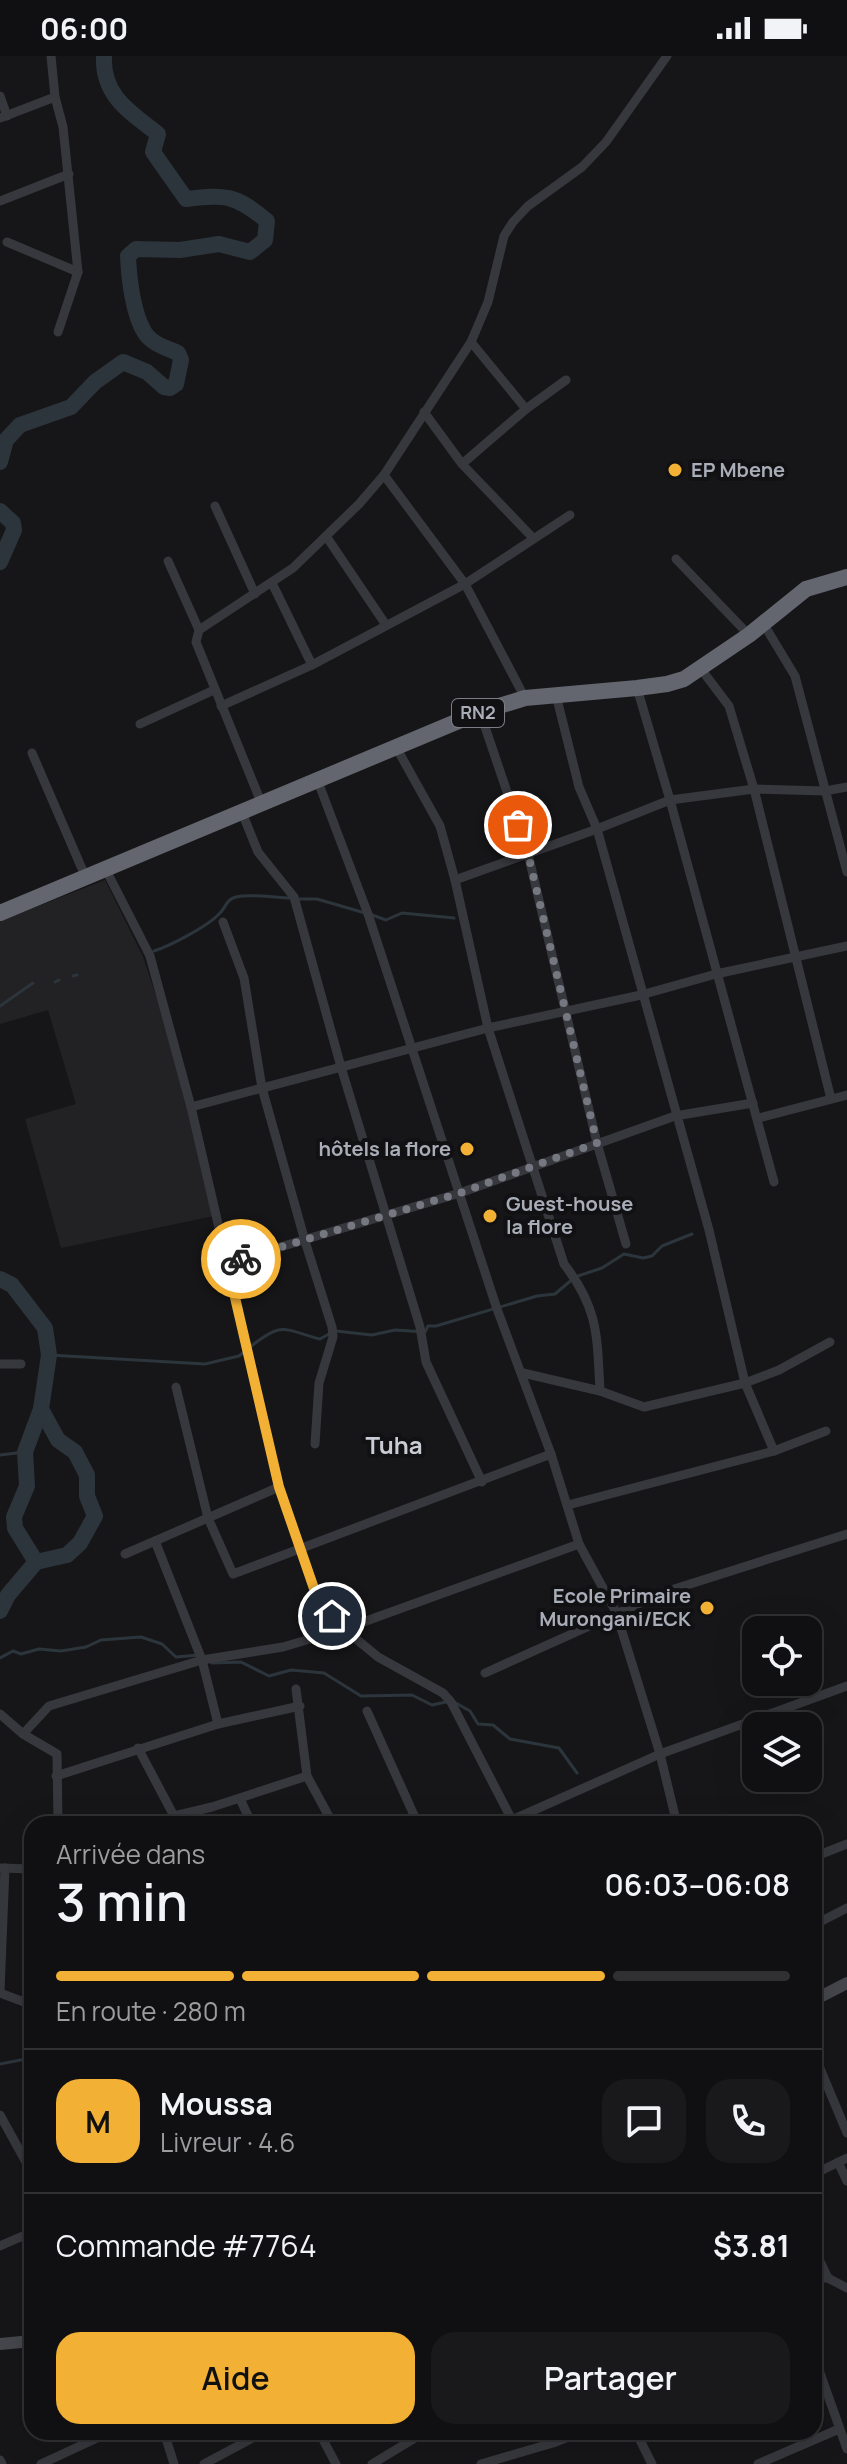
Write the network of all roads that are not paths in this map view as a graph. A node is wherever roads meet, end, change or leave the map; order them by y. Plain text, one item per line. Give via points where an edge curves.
1 (51, 56) edge
2 (667, 56) edge
3 (0, 96) edge
4 (55, 97) junction
5 (4, 117) edge
6 (69, 174) junction
7 (0, 201) edge
8 (7, 242) dead end
9 (78, 272) junction
10 (58, 332) dead end
11 (471, 342) junction
12 (566, 380) dead end
13 (526, 409) junction
14 (424, 412) junction
15 (462, 464) junction
16 (384, 475) junction
17 (215, 506) dead end
18 (570, 515) dead end
19 (326, 536) junction
20 (533, 538) junction
21 (676, 559) dead end
22 (168, 561) dead end
23 (847, 577) edge
24 (272, 583) junction
25 (465, 584) junction
26 (255, 594) junction
27 (763, 623) junction
28 (386, 625) junction
29 (199, 630) junction
30 (749, 635) junction
31 (312, 665) junction
32 (701, 669) junction
33 (637, 688) junction
34 (214, 690) junction
35 (556, 694) junction
36 (525, 698) junction
37 (221, 706) junction
38 (480, 712) junction
39 (140, 724) dead end
40 (396, 747) junction
41 (32, 753) dead end
42 (317, 779) junction
43 (847, 787) edge
44 (754, 789) junction
45 (825, 791) junction
46 (670, 800) junction
47 (261, 802) junction
48 (241, 810) junction
49 (597, 829) junction
50 (528, 854) junction
51 (106, 870) junction
52 (847, 872) edge
53 (86, 878) junction
54 (455, 880) junction
55 (0, 913) edge
56 (223, 922) dead end
57 (847, 946) edge
58 (794, 956) junction
59 (716, 974) junction
60 (641, 995) junction
61 (567, 1012) junction
62 (488, 1028) junction
63 (411, 1048) junction
64 (341, 1067) junction
65 (262, 1088) junction
66 (847, 1095) edge
67 (831, 1099) junction
68 (753, 1103) junction
69 (191, 1107) junction
70 (675, 1116) junction
71 (759, 1118) junction
72 (597, 1143) junction
73 (533, 1166) junction
74 (774, 1182) dead end
75 (460, 1193) junction
76 (388, 1215) junction
77 (305, 1241) junction
78 (626, 1244) dead end
79 (227, 1263) junction
80 (830, 1342) dead end
81 (0, 1364) edge
82 (21, 1364) dead end
83 (523, 1373) junction
84 (745, 1383) junction
85 (176, 1387) dead end
86 (600, 1391) junction
87 (826, 1431) dead end
88 (315, 1444) dead end
89 (774, 1451) junction
90 (551, 1454) junction
91 (482, 1482) junction
92 (279, 1487) junction
93 (568, 1505) junction
94 (208, 1518) junction
95 (847, 1534) edge
96 (155, 1541) junction
97 (579, 1544) junction
98 (299, 1549) junction
99 (125, 1554) dead end
100 (616, 1612) junction
101 (344, 1629) junction
102 (202, 1660) junction
103 (485, 1673) dead end
104 (847, 1686) edge
105 (296, 1689) dead end
106 (300, 1706) junction
107 (367, 1711) dead end
108 (0, 1714) edge
109 (218, 1724) junction
110 (23, 1734) junction
111 (138, 1748) junction
112 (660, 1754) junction
113 (56, 1776) junction
114 (307, 1776) junction
115 (240, 1799) junction
116 (58, 1816) edge
117 (248, 1816) edge
118 (329, 1816) edge
119 (414, 1816) edge
120 (507, 1816) edge
121 (525, 1816) edge
122 (675, 1816) edge
123 (847, 1844) edge
124 (822, 1854) edge
125 (2, 1868) edge
126 (24, 1869) edge
127 (847, 1908) edge
128 (822, 1921) edge
129 (847, 1983) edge
130 (0, 1992) edge
131 (822, 1996) edge
132 (24, 2002) edge
133 (822, 2073) edge
134 (0, 2115) edge
135 (847, 2133) edge
136 (24, 2158) edge
137 (843, 2160) edge
138 (822, 2170) edge
139 (847, 2181) edge
140 (24, 2236) edge
141 (0, 2246) edge
142 (822, 2266) edge
143 (822, 2278) edge
144 (828, 2278) junction
145 (847, 2288) edge
146 (24, 2342) edge
147 (0, 2344) edge
148 (822, 2379) edge
149 (839, 2429) junction
150 (822, 2436) edge
151 (93, 2440) edge
152 (166, 2440) edge
153 (249, 2440) edge
154 (323, 2440) edge
155 (412, 2440) edge
156 (561, 2440) edge
157 (640, 2440) edge
158 (814, 2440) edge
159 (847, 2449) edge
160 (41, 2464) edge
161 (174, 2464) edge
162 (204, 2464) edge
163 (336, 2464) edge
164 (372, 2464) edge
165 (481, 2464) edge
166 (652, 2464) edge
167 (758, 2464) edge

1 - 4 street
2 - 11 street via 606,142 513,222
3 - 5 street
4 - 5 street
4 - 6 street
6 - 7 street
6 - 9 street
8 - 9 street
9 - 10 street
11 - 13 street
11 - 14 street
12 - 13 street
13 - 15 street
14 - 15 street
14 - 16 street
15 - 20 street
16 - 19 street
16 - 25 street
17 - 26 street
18 - 20 street
19 - 24 street
19 - 28 street
20 - 25 street
21 - 30 street
22 - 29 street
23 - 27 highway, RN2 via 806,589
24 - 26 street
24 - 31 street
25 - 28 street
25 - 36 street
26 - 29 street
27 - 30 highway, RN2
27 - 45 street via 795,676
28 - 31 street
29 - 34 street via 196,642
30 - 32 highway, RN2
31 - 37 street
32 - 33 highway, RN2 via 667,684
32 - 44 street via 729,706
33 - 35 highway, RN2
33 - 46 street
34 - 37 street
34 - 39 street
35 - 36 highway, RN2
35 - 49 street via 579,787
36 - 38 highway, RN2
37 - 47 street
38 - 40 highway, RN2
38 - 50 street
40 - 42 highway, RN2
40 - 54 street via 440,826
41 - 53 street
42 - 47 highway, RN2
42 - 63 street
43 - 45 street
44 - 45 street
44 - 46 street
44 - 58 street
45 - 52 street
46 - 49 street
46 - 59 street
47 - 48 highway, RN2
48 - 51 highway, RN2
48 - 64 street via 258,852 294,899
49 - 50 street
49 - 60 street
50 - 54 street
50 - 61 street
51 - 53 highway, RN2
51 - 69 street via 150,956
53 - 55 highway, RN2
54 - 62 street
56 - 65 street via 244,978
57 - 58 street
58 - 59 street
58 - 67 street
59 - 60 street
59 - 68 street
60 - 61 street
60 - 70 street
61 - 62 street
61 - 72 street
62 - 63 street
62 - 73 street
63 - 64 street
63 - 75 street
64 - 65 street
64 - 76 street
65 - 69 street
65 - 77 street
66 - 67 street
67 - 71 street
68 - 70 street
68 - 71 street
69 - 79 street
70 - 72 street
70 - 84 street
71 - 74 street
72 - 73 street
72 - 78 street
73 - 75 street
73 - 86 street via 564,1264 587,1298 596,1324
75 - 76 street
75 - 83 street
76 - 77 street
76 - 91 street via 426,1362
77 - 79 street
77 - 88 street via 332,1332 319,1383
79 - 92 street
80 - 84 street
81 - 82 street
83 - 86 street
83 - 90 street
84 - 86 street via 644,1407
84 - 89 street
85 - 94 street
87 - 89 street
89 - 93 street
90 - 91 street
90 - 93 street
91 - 98 street
92 - 94 street
92 - 98 street
93 - 97 street
94 - 96 street
94 - 98 street via 233,1574
95 - 100 street
96 - 99 street
96 - 102 street
97 - 100 street
97 - 101 street
98 - 101 street via 319,1603
100 - 103 street
100 - 112 street
101 - 102 street via 283,1647
101 - 120 street via 451,1702
102 - 109 street
102 - 110 street via 49,1706
104 - 112 street
105 - 106 street
106 - 109 street
106 - 114 street
107 - 119 street
108 - 110 street
109 - 111 street
110 - 113 street via 57,1754
111 - 113 street
111 - 115 street via 174,1816
112 - 121 street
112 - 122 street
113 - 116 street
114 - 115 street
114 - 118 street
115 - 117 street
123 - 124 street
125 - 126 street
125 - 130 street
127 - 128 street
129 - 131 street
130 - 132 street
133 - 135 street
134 - 136 street
137 - 138 street
137 - 139 street
140 - 141 street
142 - 144 street
143 - 144 street
144 - 145 street
146 - 147 street
148 - 149 street
149 - 150 street
149 - 159 street
151 - 160 street
152 - 161 street
153 - 162 street
154 - 163 street
155 - 164 street
156 - 165 street
157 - 166 street
158 - 167 street

